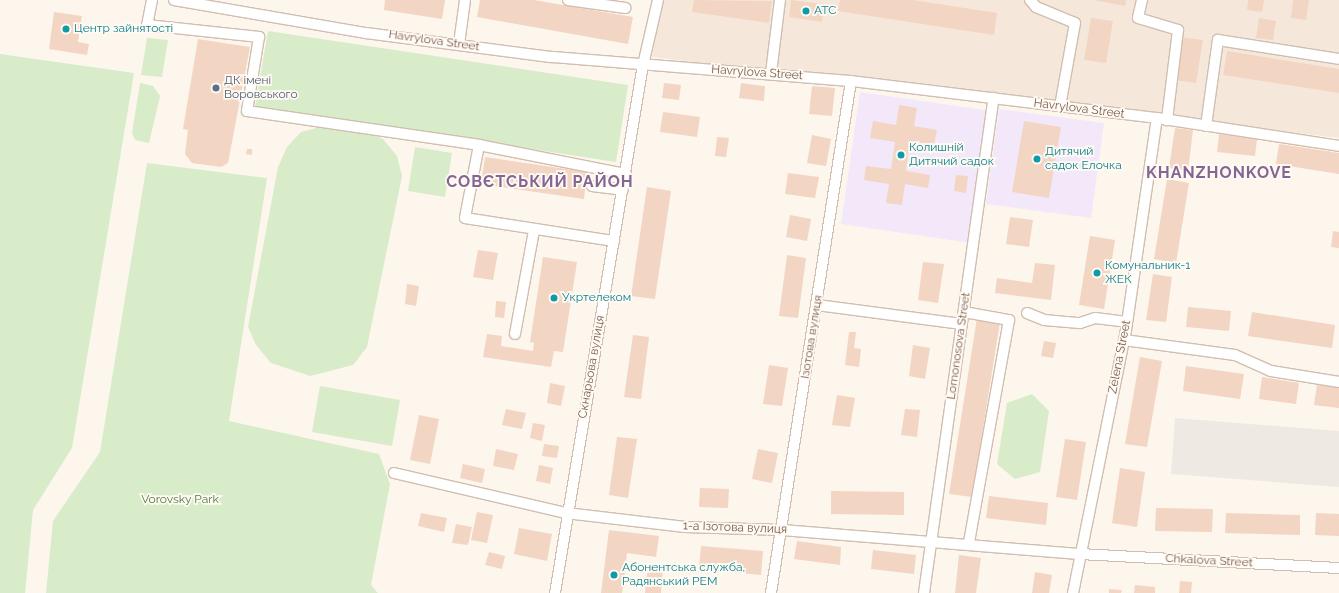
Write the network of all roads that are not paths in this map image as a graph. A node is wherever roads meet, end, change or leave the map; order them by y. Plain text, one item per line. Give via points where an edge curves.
1 (152, 0) edge
2 (174, 0) edge
3 (465, 0) edge
4 (568, 0) edge
5 (658, 0) edge
6 (780, 0) edge
7 (1030, 0) edge
8 (1142, 0) edge
9 (231, 4) edge
10 (625, 8) dead end
11 (459, 44) junction
12 (1339, 59) edge
13 (643, 65) junction
14 (771, 73) junction
15 (851, 81) junction
16 (994, 98) junction
17 (1060, 106) junction
18 (1162, 119) junction
19 (1206, 126) junction
20 (479, 145) junction
21 (1339, 146) edge
22 (626, 174) junction
23 (592, 186) dead end
24 (623, 190) junction
25 (534, 230) junction
26 (614, 241) junction
27 (817, 305) junction
28 (964, 312) junction
29 (1027, 313) dead end
30 (1127, 322) junction
31 (962, 324) junction
32 (515, 334) dead end
33 (1124, 340) junction
34 (1339, 382) edge
35 (394, 473) dead end
36 (566, 512) junction
37 (781, 530) junction
38 (932, 540) junction
39 (969, 544) junction
40 (1080, 554) junction
41 (1339, 568) edge
42 (555, 593) edge
43 (771, 593) edge
44 (924, 593) edge
45 (1073, 593) edge

1 - 20 street via 147,25 259,37 247,111
2 - 9 street, Havrylova Street
3 - 11 street
4 - 10 street
5 - 13 street, Скнарьова вулиця
6 - 14 street
7 - 17 street via 1036,7 1075,23
8 - 18 street, Zelena Street via 1138,18 1178,30
9 - 11 street, Havrylova Street
11 - 13 street, Havrylova Street
12 - 19 street via 1218,40
13 - 14 street, Havrylova Street
13 - 22 street, Скнарьова вулиця
14 - 15 street, Havrylova Street
15 - 16 street, Havrylova Street
15 - 27 street, Ізотова вулиця
16 - 17 street, Havrylova Street
16 - 28 street, Lomonosova Street
17 - 18 street, Havrylova Street
18 - 19 street, Havrylova Street
18 - 30 street, Zelena Street
19 - 21 street, Havrylova Street
20 - 22 street
20 - 25 street via 465,218
22 - 24 street, Скнарьова вулиця
23 - 24 street
24 - 26 street, Скнарьова вулиця
25 - 26 street
25 - 32 street
26 - 36 street, Скнарьова вулиця
27 - 31 street
27 - 37 street, Ізотова вулиця
28 - 31 street, Lomonosova Street
28 - 39 street via 1009,320
29 - 30 street via 1044,320 1080,323 1095,318
30 - 33 street, Zelena Street
31 - 38 street, Lomonosova Street
33 - 34 street via 1235,355 1270,372
33 - 40 street, Zelena Street
35 - 36 street, 1-а Ізотова вулиця
36 - 37 street, 1-а Ізотова вулиця via 685,527
36 - 42 street, Скнарьова вулиця
37 - 38 street, 1-а Ізотова вулиця
37 - 43 street, Ізотова вулиця
38 - 39 street, 1-а Ізотова вулиця
38 - 44 street, Lomonosova Street
39 - 40 street, 1-а Ізотова вулиця
40 - 41 street, Chkalova Street
40 - 45 street, Zelena Street

